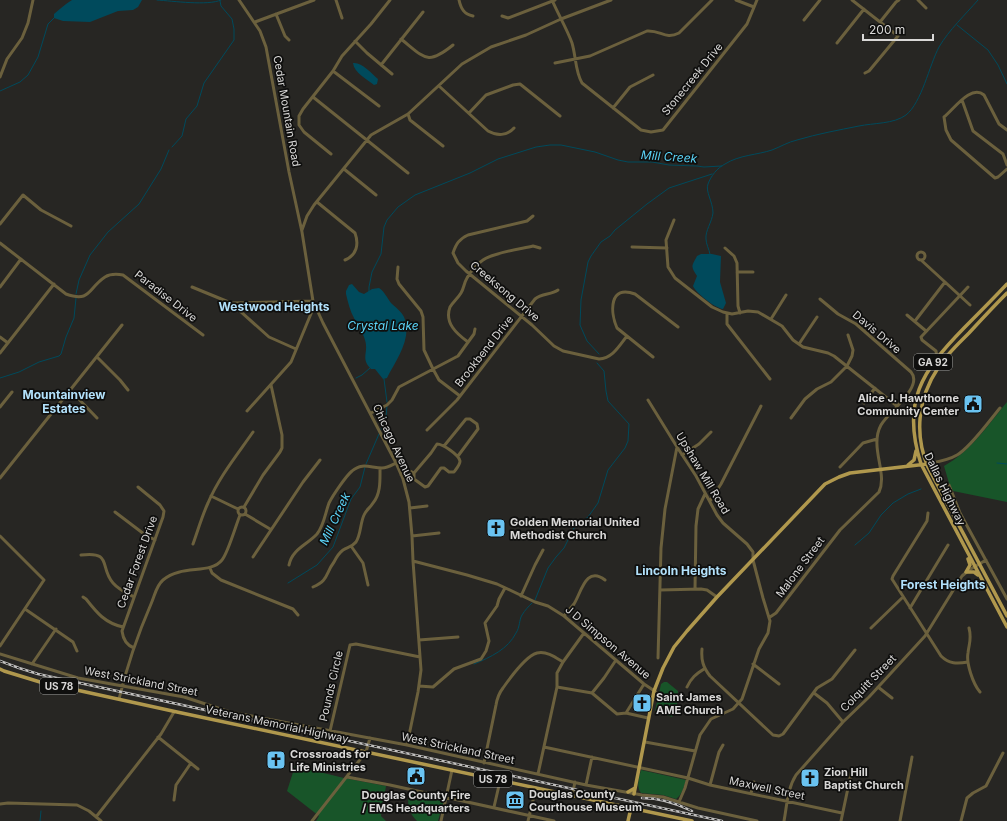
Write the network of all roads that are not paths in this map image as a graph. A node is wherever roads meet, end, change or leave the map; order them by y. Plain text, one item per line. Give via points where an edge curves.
1 (32, 0) edge
2 (239, 0) edge
3 (314, 0) edge
4 (336, 0) edge
5 (390, 0) edge
6 (459, 0) edge
7 (553, 0) edge
8 (611, 0) edge
9 (712, 0) edge
10 (736, 0) edge
11 (757, 0) edge
12 (820, 0) edge
13 (852, 0) edge
14 (899, 0) edge
15 (918, 0) edge
16 (754, 7) junction
17 (926, 8) dead end
18 (864, 9) junction
19 (423, 12) dead end
20 (276, 14) junction
21 (473, 16) dead end
22 (502, 16) dead end
23 (342, 18) dead end
24 (561, 20) junction
25 (804, 20) dead end
26 (255, 22) junction
27 (880, 22) junction
28 (402, 39) junction
29 (289, 40) dead end
30 (355, 41) junction
31 (837, 43) dead end
32 (454, 45) dead end
33 (576, 59) junction
34 (554, 63) dead end
35 (381, 65) junction
36 (333, 71) junction
37 (865, 73) dead end
38 (392, 74) dead end
39 (653, 75) dead end
40 (0, 77) edge
41 (439, 86) junction
42 (313, 97) junction
43 (962, 100) junction
44 (379, 106) dead end
45 (613, 108) junction
46 (468, 113) junction
47 (408, 114) junction
48 (560, 116) dead end
49 (514, 128) dead end
50 (1007, 130) edge
51 (366, 140) junction
52 (443, 146) dead end
53 (331, 154) dead end
54 (1007, 165) edge
55 (344, 169) junction
56 (1007, 169) edge
57 (408, 172) dead end
58 (376, 195) dead end
59 (317, 202) junction
60 (533, 216) dead end
61 (674, 220) dead end
62 (0, 224) edge
63 (71, 226) dead end
64 (302, 232) junction
65 (0, 242) edge
66 (632, 247) dead end
67 (540, 248) dead end
68 (666, 248) junction
69 (725, 248) dead end
70 (21, 259) junction
71 (346, 260) dead end
72 (921, 260) dead end
73 (398, 267) dead end
74 (737, 272) junction
75 (753, 272) dead end
76 (470, 274) junction
77 (945, 282) junction
78 (54, 284) junction
79 (1007, 284) edge
80 (0, 287) edge
81 (192, 287) dead end
82 (968, 287) dead end
83 (558, 290) dead end
84 (1007, 293) edge
85 (786, 295) dead end
86 (960, 296) junction
87 (820, 299) dead end
88 (231, 303) junction
89 (314, 303) junction
90 (970, 305) dead end
91 (727, 313) junction
92 (740, 313) junction
93 (907, 315) dead end
94 (522, 316) junction
95 (817, 317) dead end
96 (771, 319) junction
97 (915, 322) junction
98 (122, 325) dead end
99 (678, 327) dead end
100 (474, 329) dead end
101 (926, 331) junction
102 (203, 335) dead end
103 (848, 335) dead end
104 (627, 336) junction
105 (0, 337) edge
106 (468, 342) junction
107 (8, 343) junction
108 (799, 344) junction
109 (296, 349) junction
110 (943, 350) junction
111 (936, 351) junction
112 (0, 353) edge
113 (97, 357) junction
114 (654, 357) dead end
115 (937, 358) junction
116 (847, 366) junction
117 (433, 369) junction
118 (770, 379) dead end
119 (271, 385) junction
120 (875, 388) junction
121 (70, 390) junction
122 (128, 390) dead end
123 (12, 392) dead end
124 (460, 396) junction
125 (648, 400) dead end
126 (864, 403) dead end
127 (761, 406) dead end
128 (897, 406) junction
129 (0, 408) edge
130 (1000, 408) dead end
131 (247, 411) dead end
132 (371, 413) junction
133 (97, 418) dead end
134 (791, 418) dead end
135 (427, 430) dead end
136 (253, 432) dead end
137 (711, 432) dead end
138 (877, 439) junction
139 (444, 446) junction
140 (677, 448) junction
141 (916, 448) junction
142 (682, 455) junction
143 (458, 456) junction
144 (320, 460) dead end
145 (396, 463) junction
146 (921, 464) junction
147 (927, 464) junction
148 (905, 466) junction
149 (840, 467) dead end
150 (380, 468) junction
151 (880, 469) junction
152 (414, 473) junction
153 (401, 475) junction
154 (0, 478) edge
155 (949, 485) dead end
156 (138, 487) dead end
157 (705, 494) junction
158 (211, 496) junction
159 (710, 501) junction
160 (426, 506) dead end
161 (244, 507) junction
162 (410, 508) junction
163 (238, 509) junction
164 (116, 512) dead end
165 (928, 513) dead end
166 (245, 514) junction
167 (240, 515) junction
168 (270, 529) junction
169 (439, 533) dead end
170 (0, 536) edge
171 (412, 536) junction
172 (155, 540) junction
173 (193, 544) dead end
174 (948, 545) dead end
175 (351, 546) junction
176 (965, 548) junction
177 (543, 550) dead end
178 (81, 555) dead end
179 (253, 557) dead end
180 (753, 560) junction
181 (986, 560) junction
182 (413, 561) junction
183 (979, 564) junction
184 (289, 565) dead end
185 (974, 567) junction
186 (210, 568) junction
187 (966, 572) junction
188 (980, 577) junction
189 (604, 580) dead end
190 (368, 585) dead end
191 (313, 587) dead end
192 (505, 588) junction
193 (695, 589) junction
194 (660, 590) junction
195 (521, 596) junction
196 (83, 597) dead end
197 (134, 597) junction
198 (717, 597) junction
199 (903, 597) junction
200 (1007, 599) edge
201 (910, 608) junction
202 (26, 609) junction
203 (298, 615) dead end
204 (564, 616) junction
205 (1007, 616) edge
206 (770, 617) junction
207 (1007, 627) edge
208 (123, 628) junction
209 (871, 628) dead end
210 (970, 628) dead end
211 (56, 629) junction
212 (584, 633) junction
213 (927, 633) junction
214 (458, 638) dead end
215 (419, 640) junction
216 (0, 646) edge
217 (134, 648) junction
218 (702, 650) dead end
219 (855, 650) dead end
220 (77, 651) dead end
221 (0, 654) edge
222 (420, 657) junction
223 (658, 658) dead end
224 (616, 660) junction
225 (563, 662) junction
226 (968, 662) junction
227 (32, 664) junction
228 (753, 664) junction
229 (0, 669) edge
230 (704, 669) junction
231 (644, 684) junction
232 (779, 684) dead end
233 (121, 686) junction
234 (420, 686) junction
235 (557, 687) junction
236 (687, 687) dead end
237 (878, 687) junction
238 (655, 691) junction
239 (980, 692) dead end
240 (592, 693) junction
241 (814, 693) junction
242 (892, 698) dead end
243 (119, 699) junction
244 (739, 702) junction
245 (174, 712) junction
246 (626, 713) junction
247 (648, 718) junction
248 (843, 722) junction
249 (330, 730) junction
250 (646, 735) junction
251 (158, 737) junction
252 (370, 738) junction
253 (645, 742) junction
254 (407, 745) junction
255 (724, 745) dead end
256 (544, 747) junction
257 (695, 750) junction
258 (366, 752) junction
259 (1003, 753) dead end
260 (592, 757) junction
261 (912, 757) dead end
262 (191, 763) junction
263 (484, 763) junction
264 (639, 768) junction
265 (198, 769) dead end
266 (852, 769) dead end
267 (452, 770) junction
268 (538, 774) junction
269 (347, 777) junction
270 (688, 778) junction
271 (500, 780) junction
272 (575, 782) junction
273 (754, 782) dead end
274 (586, 785) junction
275 (710, 785) junction
276 (635, 787) junction
277 (536, 788) junction
278 (628, 792) junction
279 (751, 793) junction
280 (634, 794) junction
281 (572, 796) junction
282 (446, 797) junction
283 (174, 800) dead end
284 (788, 801) junction
285 (679, 802) junction
286 (0, 804) edge
287 (494, 807) junction
288 (631, 808) junction
289 (842, 813) junction
290 (529, 815) junction
291 (96, 817) junction
292 (679, 820) edge
293 (101, 821) edge
294 (312, 821) edge
295 (441, 821) edge
296 (528, 821) edge
297 (554, 821) edge
298 (628, 821) edge
299 (692, 821) edge
300 (757, 821) edge
301 (784, 821) edge
302 (841, 821) edge
303 (900, 821) edge
304 (961, 821) edge

1 - 40 street via 22,38 7,59
2 - 26 street, Cedar Mountain Road
3 - 20 street
4 - 23 street
5 - 30 street
6 - 21 street via 460,7 466,14
7 - 22 street via 508,18
7 - 24 street, Stonecreek Drive
8 - 24 street
9 - 33 street via 678,34 666,36 652,30 647,31 590,56
10 - 16 street
11 - 16 street, Stonecreek Drive
12 - 25 street
13 - 18 street
14 - 27 street
15 - 17 street
16 - 45 street, Stonecreek Drive via 747,24 663,130 641,130
18 - 27 street
18 - 31 street
19 - 28 street
20 - 26 street
20 - 29 street
24 - 33 street, Stonecreek Drive via 571,40
24 - 41 street via 491,47 462,64
26 - 64 street, Cedar Mountain Road via 266,47
27 - 37 street via 898,36 870,71
28 - 32 street via 428,58 436,58
28 - 35 street
30 - 35 street
30 - 36 street
33 - 34 street
33 - 45 street, Stonecreek Drive via 578,76 582,83
35 - 38 street
36 - 42 street
36 - 44 street
39 - 45 street via 630,87
41 - 46 street
41 - 47 street
42 - 51 street
42 - 53 street via 299,116 299,125
43 - 50 street via 972,92 981,93 999,124
43 - 54 street via 973,131 1004,154
43 - 56 street via 944,118 948,136 995,178
46 - 48 street via 486,95 520,84
46 - 49 street via 493,134 504,134
47 - 51 street
47 - 52 street via 410,120
51 - 55 street
51 - 57 street
55 - 58 street
55 - 59 street
59 - 64 street via 307,216
59 - 71 street via 355,233 358,240 357,248
60 - 76 street, Creeksong Drive via 527,221 461,238 453,253
61 - 68 street via 666,240
62 - 63 street via 22,195 41,210
64 - 89 street, Chicago Avenue
65 - 70 street, Paradise Drive
66 - 68 street
67 - 76 street via 533,246 489,257 478,264
68 - 91 street via 668,268 675,278 712,307
69 - 74 street via 734,256
70 - 78 street, Paradise Drive
70 - 80 street
72 - 77 street
73 - 117 street via 399,284 421,311 424,350
74 - 75 street
74 - 92 street
76 - 94 street, Creeksong Drive
76 - 106 street via 449,312 452,328
77 - 86 street
77 - 97 street
78 - 102 street, Paradise Drive via 66,294 79,298 91,292 106,276 123,275
78 - 107 street
79 - 110 main road, Dallas Highway / GA 92
81 - 88 street
82 - 86 street
83 - 94 street, Brookbend Drive via 540,295
84 - 147 main road, Dallas Highway / GA 92 via 948,354 928,384 922,403 920,423 921,443
85 - 96 street
86 - 90 street
86 - 101 street
87 - 128 street, Davis Drive via 838,314 856,324 913,375 914,381 909,392
88 - 89 street
88 - 109 street via 269,337
89 - 109 street
89 - 132 street, Chicago Avenue
91 - 92 street
91 - 118 street via 727,324
92 - 96 street via 758,312
93 - 97 street
94 - 104 street, Creeksong Drive via 554,346 563,351 600,359 613,354
94 - 124 street, Brookbend Drive
95 - 108 street
96 - 108 street via 782,326
97 - 101 street
98 - 113 street
99 - 104 street via 635,294 623,291 613,300 613,307 617,328
100 - 106 street via 474,334
101 - 111 street via 921,338
103 - 116 street via 853,350
104 - 114 street
105 - 107 street
106 - 117 street via 458,356
107 - 112 street
108 - 116 street via 828,353
109 - 119 street via 291,362
110 - 111 street
110 - 115 main road, Dallas Highway / GA 92
111 - 115 street
113 - 121 street
113 - 122 street
115 - 141 main road, Dallas Highway / GA 92 via 926,373 916,399
116 - 120 street
116 - 134 street via 831,382 805,399
117 - 124 street via 439,380
117 - 132 street via 400,387 392,400
119 - 131 street
119 - 161 street via 282,435 282,448
120 - 126 street
120 - 128 street
121 - 133 street
121 - 154 street
123 - 129 street
124 - 135 street, Brookbend Drive
125 - 140 street, Upshaw Mill Road
127 - 159 street
128 - 138 street, Davis Drive via 882,423
130 - 147 street via 960,454
132 - 145 street, Chicago Avenue
136 - 158 street
137 - 142 street
138 - 149 street via 863,443
138 - 151 street, Davis Drive
139 - 143 street
139 - 143 street via 466,419 478,424 478,429
139 - 152 street via 437,444
140 - 142 street, Upshaw Mill Road
140 - 194 street via 665,509
141 - 146 main road, Dallas Highway / GA 92
141 - 148 main road via 914,460
142 - 157 street, Upshaw Mill Road
143 - 152 street via 459,465 454,472 441,468 428,486 422,486 414,479
144 - 168 street
145 - 150 street
145 - 153 street, Chicago Avenue
146 - 147 main road
146 - 148 main road
146 - 176 main road, Dallas Highway / GA 92
147 - 183 main road, Dallas Highway / GA 92
148 - 151 main road
150 - 175 street via 378,493 364,515 359,536
150 - 184 street via 366,466 352,470 328,504 322,526 298,548
151 - 180 main road via 846,474 826,484
151 - 206 street, Malone Street via 882,485 878,494 840,530 776,614
152 - 153 street via 410,471
153 - 162 street, Chicago Avenue
155 - 181 street via 960,513
156 - 172 street, Cedar Forest Drive via 164,511
157 - 159 street, Upshaw Mill Road
157 - 193 street via 698,509 696,526
158 - 163 street
158 - 173 street
159 - 180 street, Upshaw Mill Road via 723,523 750,547
160 - 162 street
161 - 163 street
161 - 166 street
162 - 171 street, Chicago Avenue
163 - 167 street
164 - 172 street
165 - 199 street via 927,521 892,579
166 - 167 street
166 - 168 street
167 - 186 street via 222,560
168 - 179 street
169 - 171 street
170 - 202 street via 44,580
171 - 182 street, Chicago Avenue
172 - 197 street, Cedar Forest Drive
174 - 201 street
175 - 190 street via 363,563
175 - 191 street via 342,551 321,583
176 - 185 main road, Dallas Highway / GA 92
176 - 187 main road via 970,563
177 - 195 street
178 - 197 street via 97,554 102,558 113,584
180 - 198 main road
180 - 206 street, Upshaw Mill Road
181 - 183 street, Colquitt Street
181 - 200 street
182 - 192 street, J D Simpson Avenue via 468,575
182 - 215 street, Chicago Avenue
183 - 185 street, Colquitt Street
183 - 205 main road, Dallas Highway / GA 92
185 - 187 street, Colquitt Street
185 - 188 main road, Dallas Highway / GA 92
186 - 203 street via 212,573 222,580 293,609
186 - 217 street via 180,571 162,581 144,618
187 - 188 main road via 974,572
187 - 213 street, Colquitt Street
188 - 207 main road, Dallas Highway / GA 92
189 - 204 street via 596,576 587,579 574,604
192 - 195 street, J D Simpson Avenue
192 - 234 street via 485,623 489,640 481,659 454,669 433,687
193 - 194 street
193 - 198 street via 708,590
194 - 223 street
195 - 204 street, J D Simpson Avenue via 548,606
196 - 208 street via 104,619
197 - 208 street, Cedar Forest Drive
198 - 238 main road via 674,647 660,673
199 - 201 street
199 - 209 street
201 - 213 street
202 - 211 street
202 - 216 street
204 - 212 street, J D Simpson Avenue
206 - 228 street via 768,634
208 - 217 street via 122,638
210 - 226 street
211 - 220 street via 74,642
211 - 227 street
212 - 224 street, J D Simpson Avenue
212 - 225 street
213 - 226 street via 946,660 955,664
213 - 237 street, Colquitt Street
214 - 215 street
215 - 222 street, Chicago Avenue
217 - 233 street
218 - 230 street
219 - 241 street via 832,679 817,688
221 - 227 street, West Strickland Street
222 - 234 street, Chicago Avenue
222 - 249 street, Pounds Circle via 350,644
224 - 231 street, J D Simpson Avenue
224 - 240 street
225 - 235 street via 557,673
225 - 263 street via 549,654 538,653 528,658 502,688 498,696
226 - 239 street via 975,687
227 - 233 street, West Strickland Street via 78,678
228 - 232 street
228 - 244 street
229 - 243 main road, Veterans Memorial Highway / US 78 via 40,682
230 - 236 street via 692,678
230 - 244 street
231 - 238 street, J D Simpson Avenue
231 - 246 street
233 - 243 street
233 - 249 street, West Strickland Street via 184,697 230,712
234 - 254 street, Chicago Avenue
235 - 240 street
235 - 256 street
237 - 242 street
237 - 248 street, Colquitt Street
238 - 247 main road
238 - 250 main road
240 - 246 street via 617,714
241 - 244 street via 779,736 775,736
241 - 248 street via 827,703
243 - 245 main road, Veterans Memorial Highway / US 78
244 - 257 street via 733,709 711,719 700,735
245 - 251 street
245 - 258 main road, Veterans Memorial Highway / US 78
246 - 247 street
247 - 250 main road
248 - 284 street, Colquitt Street via 796,775
249 - 252 street, West Strickland Street
250 - 253 main road
251 - 262 street
251 - 291 street
252 - 254 street, West Strickland Street
252 - 258 street
253 - 257 street
253 - 264 main road
254 - 263 street, West Strickland Street
255 - 275 street via 719,752
256 - 260 street, Maxwell Street
256 - 268 street
257 - 270 street
258 - 267 main road, Veterans Memorial Highway / US 78
258 - 269 street
259 - 304 street via 986,786 967,798
260 - 264 street, Maxwell Street
260 - 274 street
261 - 303 street
262 - 265 street
262 - 283 street via 176,785
263 - 268 street, West Strickland Street
264 - 270 street, Maxwell Street
264 - 276 main road
266 - 289 street
267 - 271 main road, Veterans Memorial Highway / US 78
267 - 282 street
268 - 272 street, West Strickland Street
269 - 282 street
269 - 294 street
270 - 275 street, Maxwell Street
270 - 285 street
271 - 277 main road, Veterans Memorial Highway / US 78
271 - 287 street
272 - 274 street, West Strickland Street
272 - 281 street
273 - 279 street
274 - 278 street, West Strickland Street
275 - 279 street, Maxwell Street
276 - 278 main road
276 - 280 main road
277 - 281 main road, Veterans Memorial Highway / US 78
277 - 290 street
278 - 280 street, West Strickland Street
279 - 284 street, Maxwell Street
280 - 285 street, West Strickland Street via 663,797
281 - 288 main road, Veterans Memorial Highway / US 78
282 - 287 street
282 - 295 street
284 - 289 street, Maxwell Street
284 - 301 street, Colquitt Street
285 - 300 street, West Strickland Street
286 - 291 street via 77,805
287 - 290 street
288 - 292 main road, Veterans Memorial Highway / US 78
288 - 298 main road
289 - 302 street
290 - 296 street
290 - 297 street
291 - 293 street
292 - 299 main road, Veterans Memorial Highway / US 78

